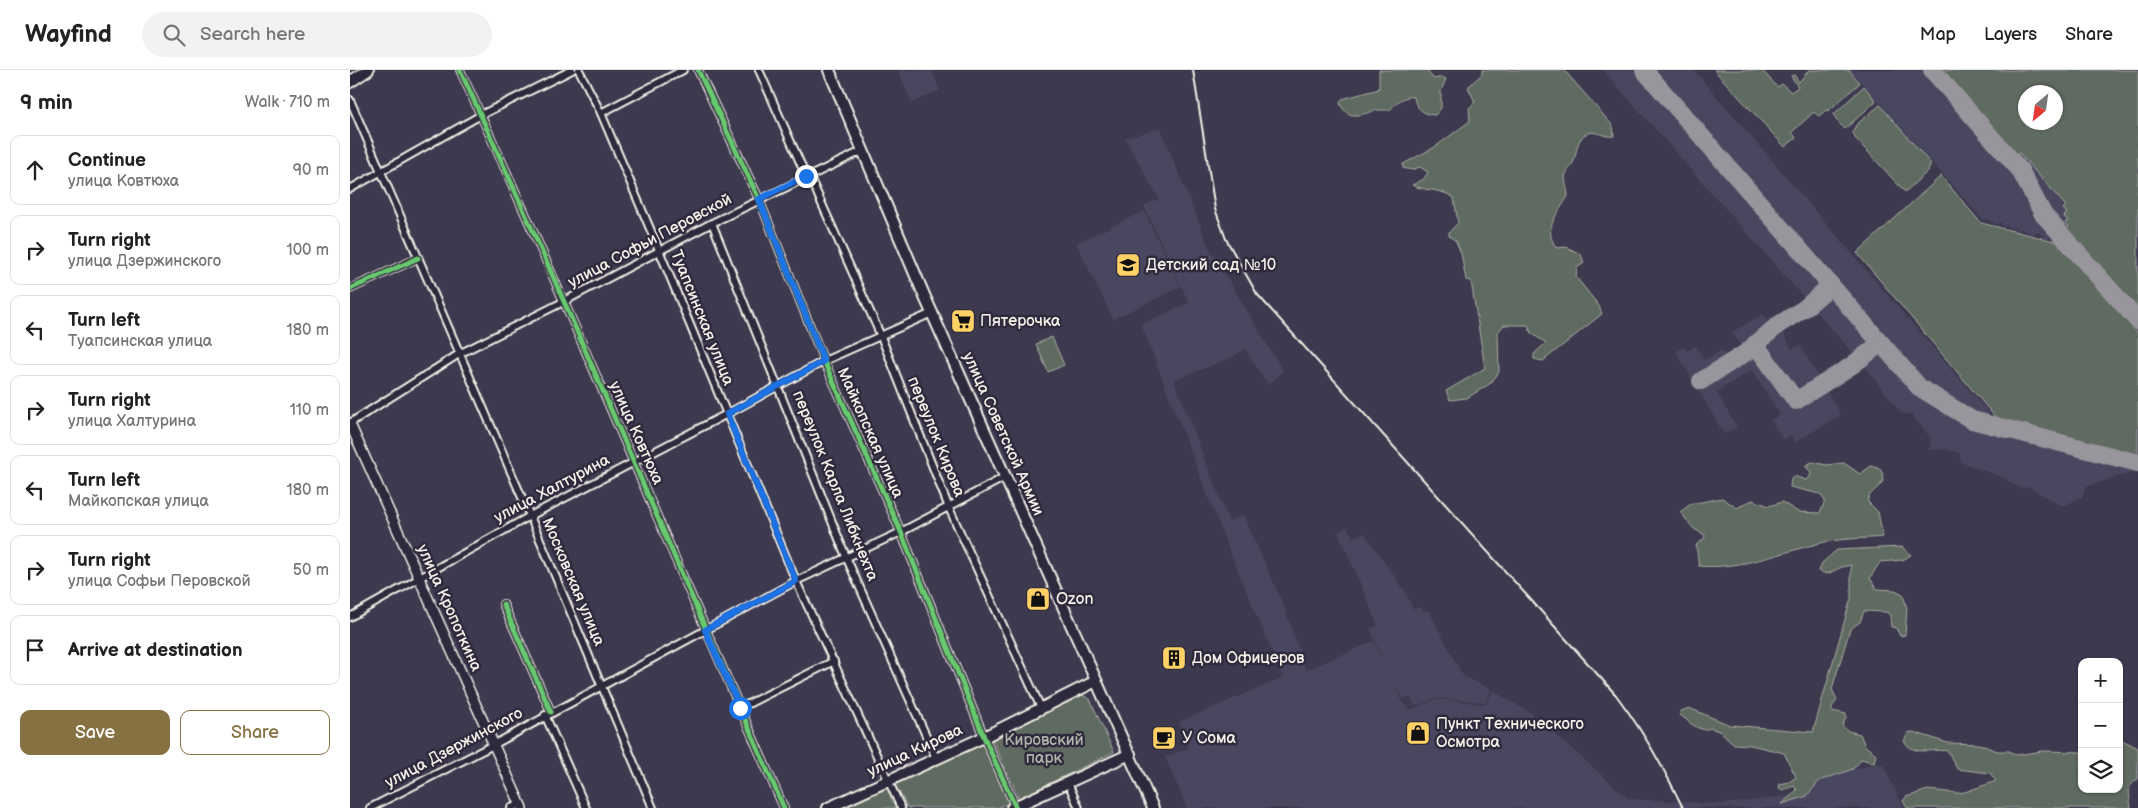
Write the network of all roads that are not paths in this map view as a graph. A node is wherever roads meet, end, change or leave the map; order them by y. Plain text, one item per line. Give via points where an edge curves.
1 (368, 70) edge
2 (460, 70) edge
3 (572, 70) edge
4 (579, 70) edge
5 (684, 70) edge
6 (698, 70) edge
7 (759, 70) edge
8 (829, 70) edge
9 (350, 82) edge
10 (350, 100) edge
11 (601, 113) junction
12 (481, 115) junction
13 (864, 150) junction
14 (381, 172) junction
15 (807, 176) junction
16 (350, 189) edge
17 (759, 199) junction
18 (712, 223) junction
19 (659, 250) junction
20 (418, 258) junction
21 (350, 289) edge
22 (563, 302) junction
23 (932, 312) junction
24 (880, 334) junction
25 (459, 354) junction
26 (824, 361) junction
27 (779, 385) junction
28 (727, 414) junction
29 (350, 424) edge
30 (635, 460) junction
31 (1007, 476) junction
32 (949, 508) junction
33 (530, 516) junction
34 (901, 532) junction
35 (848, 559) junction
36 (420, 578) junction
37 (796, 581) junction
38 (503, 604) dead end
39 (350, 617) edge
40 (705, 630) junction
41 (834, 661) junction
42 (1096, 682) junction
43 (601, 685) junction
44 (740, 708) junction
45 (1041, 708) junction
46 (548, 713) junction
47 (984, 736) junction
48 (495, 744) junction
49 (1130, 754) junction
50 (936, 758) junction
51 (887, 781) junction
52 (1068, 783) junction
53 (522, 806) edge
54 (370, 808) edge
55 (511, 808) edge
56 (586, 808) edge
57 (654, 808) edge
58 (784, 808) edge
59 (828, 808) edge
60 (901, 808) edge
61 (1014, 808) edge
62 (1079, 808) edge
63 (1153, 808) edge

1 - 9 main road
2 - 12 street, улица Ковтюха
3 - 12 street
4 - 11 street, Туапсинская улица
5 - 11 street
6 - 17 street, Майкопская улица
7 - 15 street, переулок Кирова
8 - 13 main road, улица Советской Армии
10 - 14 street, Московская улица
11 - 19 street, Туапсинская улица
12 - 14 street
12 - 22 street, улица Ковтюха
13 - 15 street, улица Софьи Перовской
13 - 23 main road, улица Советской Армии
14 - 16 street
14 - 20 street, Московская улица
15 - 17 street, улица Софьи Перовской
15 - 24 street, переулок Кирова
17 - 18 street, улица Софьи Перовской
17 - 26 street, Майкопская улица
18 - 19 street, улица Софьи Перовской
18 - 27 street, переулок Карла Либкнехта
19 - 22 street, улица Софьи Перовской
19 - 28 street, Туапсинская улица
20 - 21 street
20 - 25 street, Московская улица
22 - 25 street, улица Софьи Перовской
22 - 30 street, улица Ковтюха
23 - 24 street, улица Халтурина
23 - 31 main road, улица Советской Армии
24 - 26 street, улица Халтурина
24 - 32 street, переулок Кирова
25 - 29 street, улица Софьи Перовской
25 - 33 street, Московская улица
26 - 27 street, улица Халтурина
26 - 34 street, Майкопская улица
27 - 28 street, улица Халтурина
27 - 35 street, переулок Карла Либкнехта
28 - 30 street, улица Халтурина
28 - 37 street, Туапсинская улица
29 - 36 main road, улица Кропоткина
30 - 33 street, улица Халтурина
30 - 40 street, улица Ковтюха
31 - 32 street, улица Дзержинского
31 - 42 main road, улица Советской Армии
32 - 34 street, улица Дзержинского
32 - 45 street, переулок Кирова
33 - 36 street, улица Халтурина
33 - 43 street, Московская улица
34 - 35 street, улица Дзержинского
34 - 47 street, Майкопская улица
35 - 37 street, улица Дзержинского
35 - 50 street, переулок Карла Либкнехта
36 - 39 street, улица Халтурина
36 - 48 main road, улица Кропоткина via 484,726
37 - 40 street, улица Дзержинского
37 - 41 street, Туапсинская улица
38 - 46 street
40 - 43 street, улица Дзержинского
40 - 44 street, улица Ковтюха
41 - 44 street
41 - 51 street, Туапсинская улица
42 - 45 main road, улица Кирова
42 - 49 main road, улица Советской Армии
43 - 46 street, улица Дзержинского
43 - 57 street, Московская улица
44 - 58 street, улица Ковтюха
45 - 47 main road, улица Кирова
46 - 48 street, улица Дзержинского
46 - 56 street
47 - 50 main road, улица Кирова
47 - 61 street, Майкопская улица
48 - 53 main road, улица Кропоткина
48 - 54 street, улица Дзержинского
49 - 52 main road
49 - 63 main road, улица Советской Армии
50 - 51 main road, улица Кирова
51 - 59 main road, улица Кирова
51 - 60 street, Туапсинская улица
52 - 61 main road
52 - 62 street
53 - 55 street, улица Кропоткина

